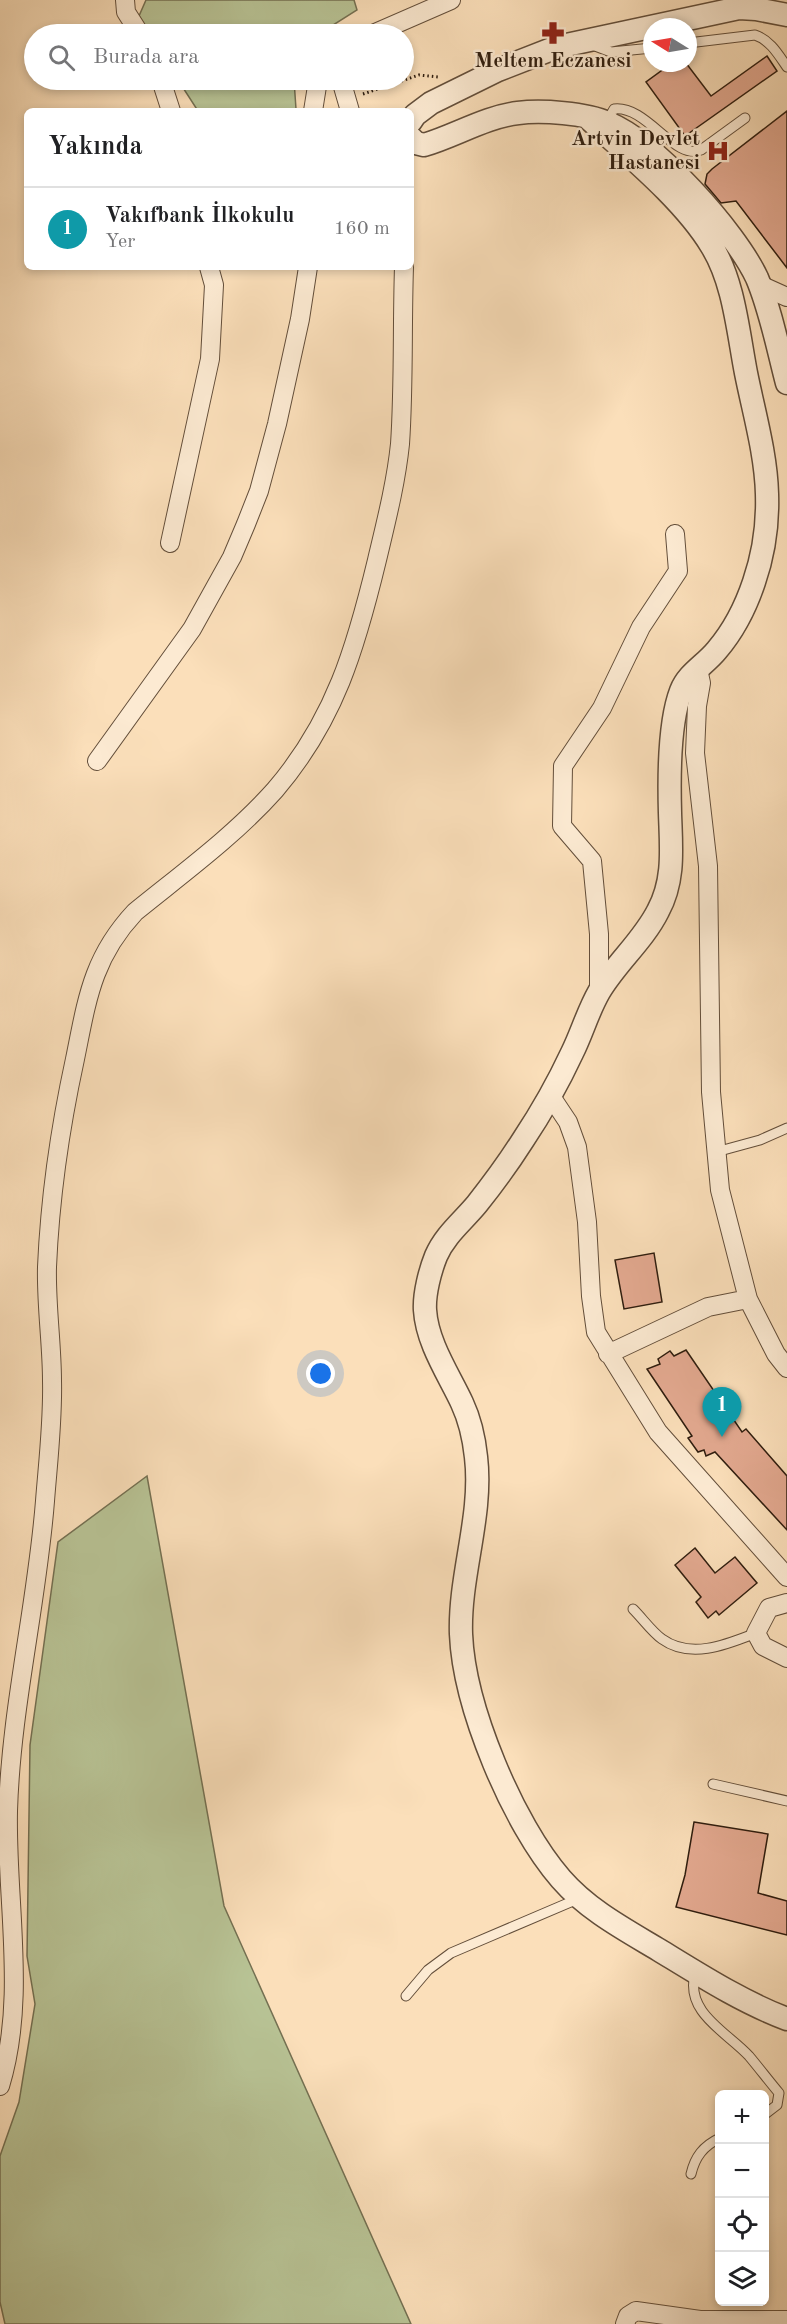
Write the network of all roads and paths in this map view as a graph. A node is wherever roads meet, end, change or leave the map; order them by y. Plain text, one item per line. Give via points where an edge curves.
1 (125, 0) edge
2 (451, 0) edge
3 (787, 15) edge
4 (134, 24) edge
5 (396, 24) edge
6 (584, 41) junction
7 (697, 42) edge
8 (643, 49) edge
9 (787, 67) edge
10 (414, 77) edge
11 (441, 78) dead end
12 (164, 90) edge
13 (316, 90) edge
14 (344, 90) edge
15 (385, 90) edge
16 (348, 106) edge
17 (170, 108) edge
18 (313, 108) edge
19 (745, 118) dead end
20 (597, 120) junction
21 (414, 127) edge
22 (414, 140) edge
23 (210, 270) edge
24 (308, 270) edge
25 (404, 270) edge
26 (758, 284) junction
27 (787, 297) edge
28 (787, 383) edge
29 (675, 534) dead end
30 (170, 543) dead end
31 (698, 669) junction
32 (97, 761) dead end
33 (599, 993) junction
34 (550, 1095) junction
35 (787, 1128) edge
36 (716, 1152) junction
37 (748, 1299) junction
38 (608, 1354) junction
39 (787, 1368) edge
40 (787, 1577) edge
41 (787, 1603) edge
42 (633, 1609) dead end
43 (756, 1633) junction
44 (787, 1658) edge
45 (712, 1784) dead end
46 (787, 1801) edge
47 (580, 1898) junction
48 (695, 1972) junction
49 (406, 1996) dead end
50 (787, 2019) edge
51 (0, 2086) edge
52 (769, 2112) edge
53 (715, 2140) edge
54 (691, 2174) dead end
55 (787, 2319) edge
56 (625, 2324) edge

1 - 4 street via 126,12
2 - 5 street
3 - 6 street via 740,8
6 - 8 lane via 611,52
6 - 21 street via 498,70 431,103 416,115
7 - 9 lane via 755,35 772,46
10 - 11 path
12 - 17 street
13 - 18 street
14 - 16 street
15 - 16 path
19 - 20 lane via 694,152 681,148 628,110 614,109
20 - 22 street via 545,112 518,113 424,145
20 - 26 street via 634,139 700,198 740,249
20 - 31 street via 691,218 717,255 730,295 763,456 767,522 762,555 741,612 716,652
23 - 30 street via 214,285 210,359
24 - 32 street via 278,424 259,491 232,557 192,629
25 - 51 street via 396,472 363,619 335,698 296,763 257,809 122,926 98,964 86,1007 65,1104 49,1233 50,1434 40,1556 11,1752 8,1833 12,2016 9,2055
26 - 27 street
26 - 28 street
29 - 33 street via 678,571 641,627 602,708 563,766 562,826 592,861 599,934
31 - 33 street via 688,676 676,711 670,776 671,875 667,891 648,928
31 - 36 street via 701,683 695,753 708,866 711,1092
33 - 34 street
34 - 38 street via 568,1122 577,1148 596,1332
34 - 47 street via 521,1142 444,1243 436,1257 425,1310 428,1329 465,1409 477,1464 461,1639 478,1722 534,1841 558,1876
35 - 36 lane
36 - 37 street via 720,1190
37 - 38 street via 708,1308
37 - 39 street
38 - 40 street via 658,1432
41 - 43 street via 769,1608
42 - 43 lane via 663,1640 682,1647 722,1647
43 - 44 street via 763,1646
45 - 46 lane
47 - 48 street
47 - 49 lane via 451,1953 428,1970
48 - 50 street
48 - 52 lane via 696,2004 717,2029 748,2055 779,2093 777,2105
53 - 54 lane via 699,2154
55 - 56 street via 700,2320 636,2311

